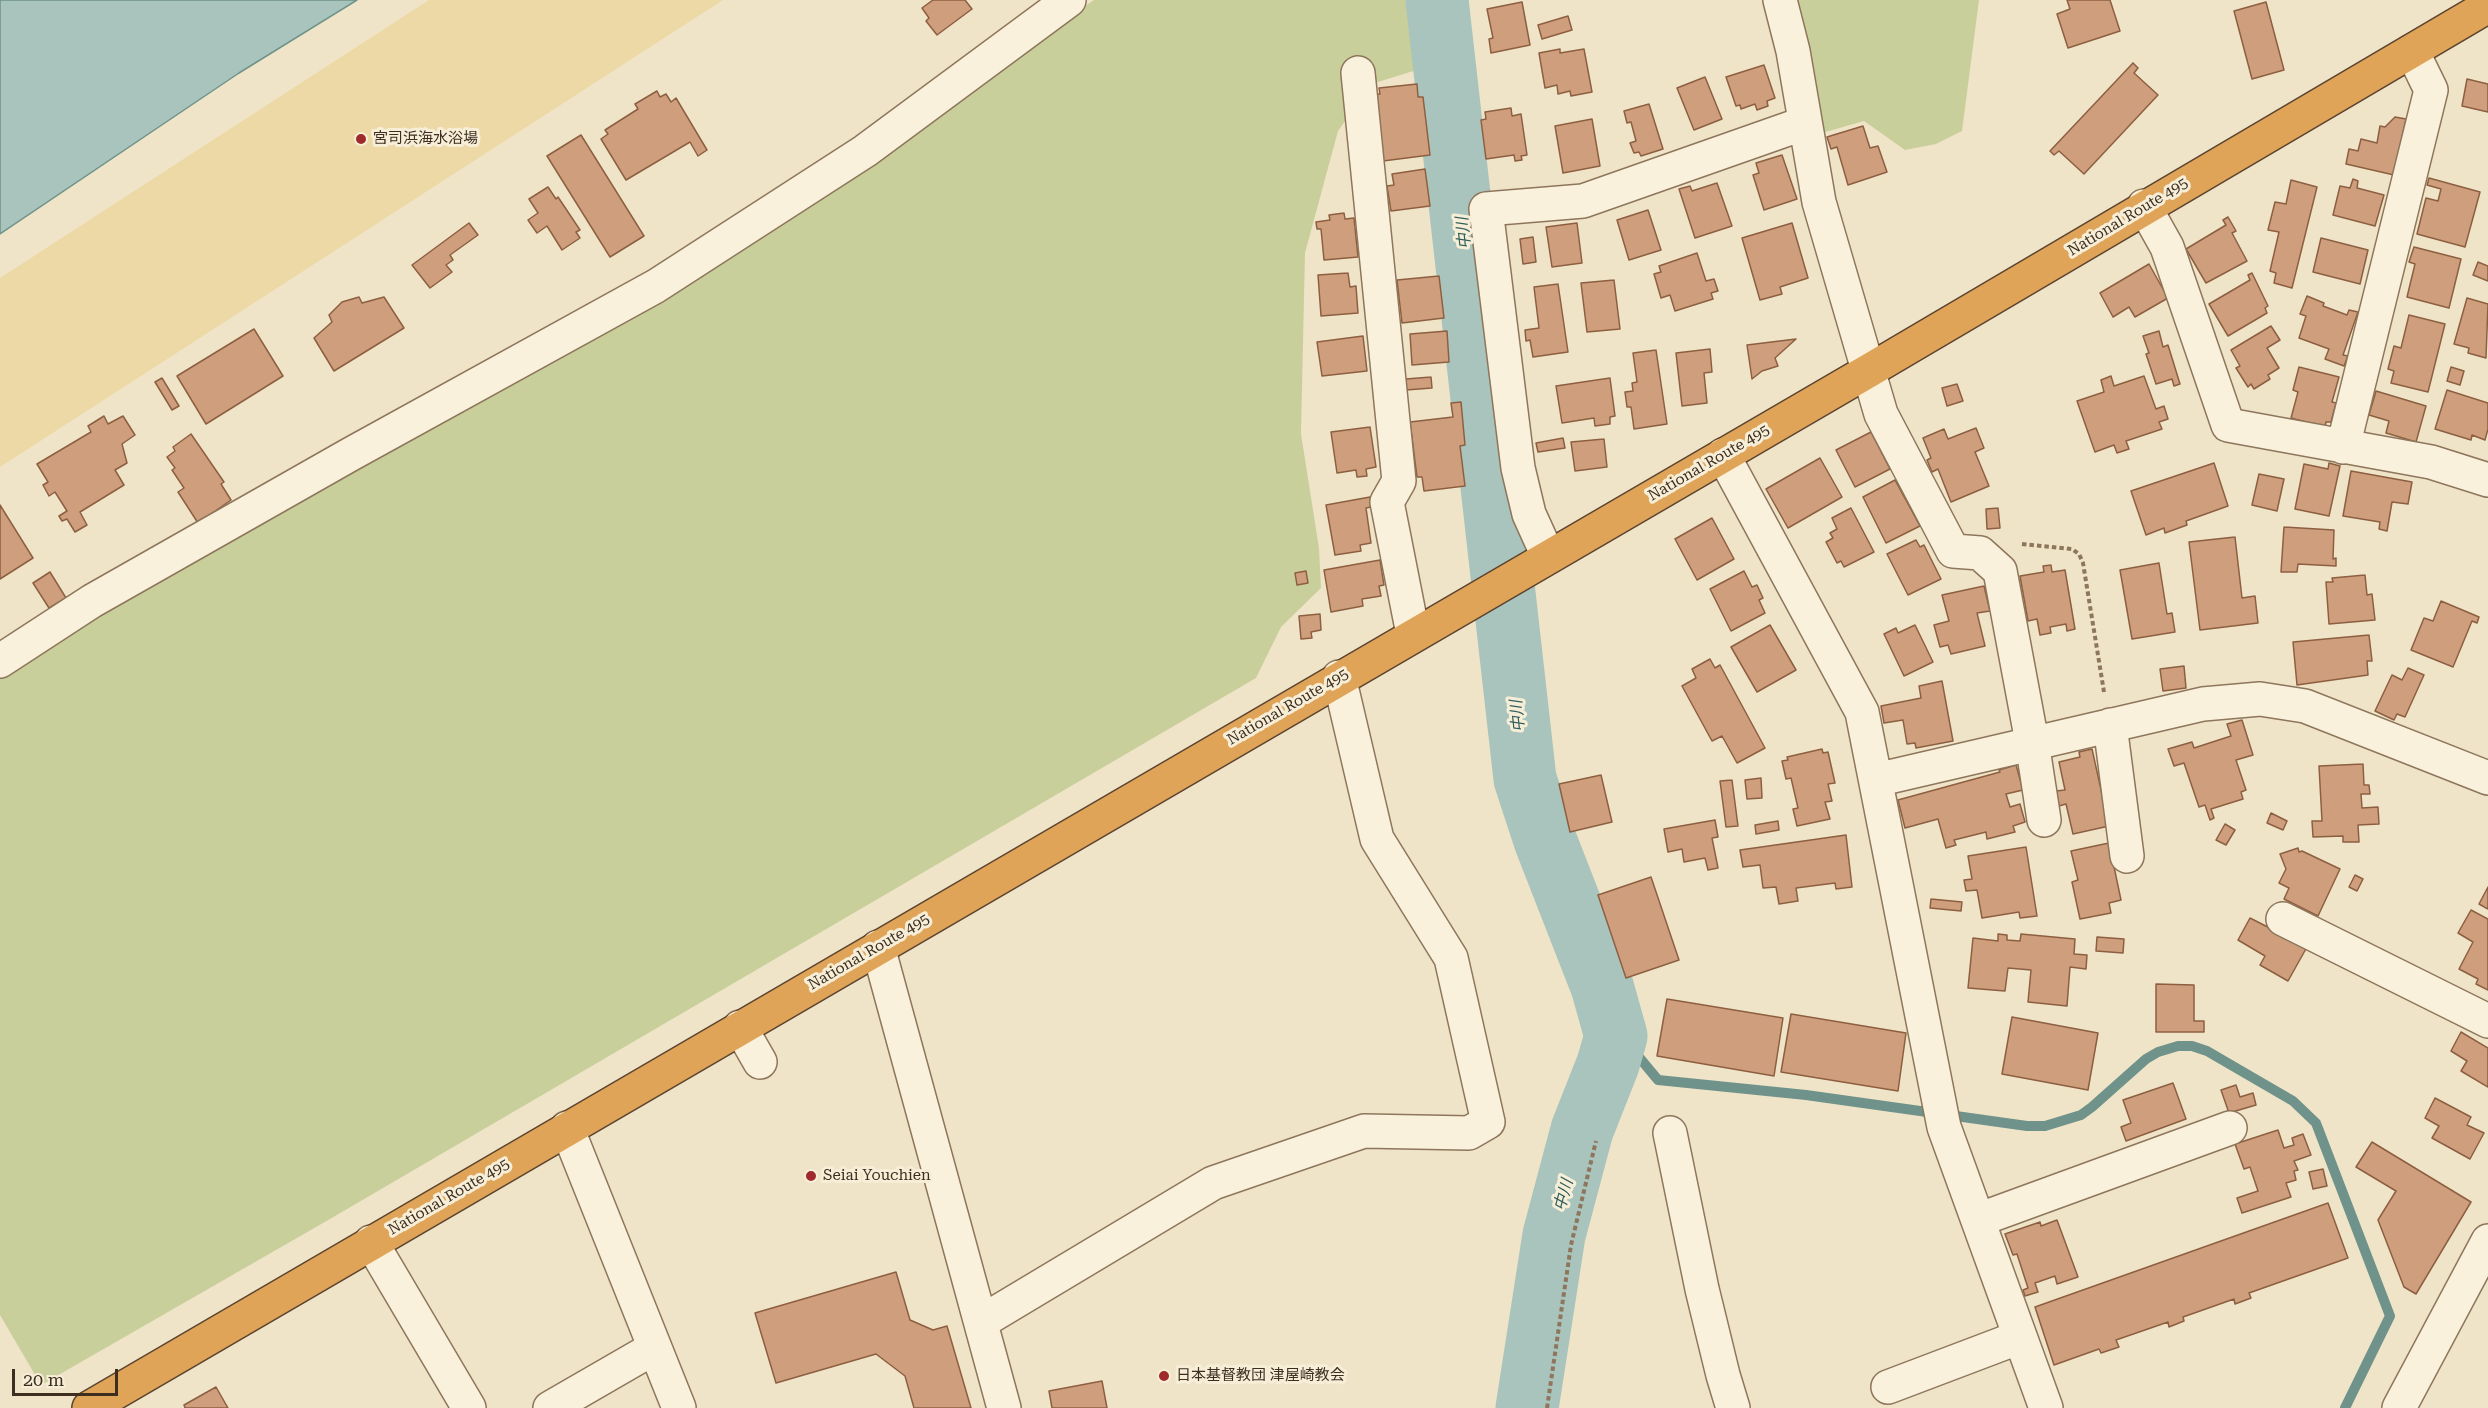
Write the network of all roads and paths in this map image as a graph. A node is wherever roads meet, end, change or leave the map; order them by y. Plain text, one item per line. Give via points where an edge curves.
1 (1070, 0) edge
2 (1779, 0) edge
3 (2488, 6) edge
4 (2412, 51) junction
5 (1358, 73) dead end
6 (1805, 123) junction
7 (2144, 206) junction
8 (1869, 370) junction
9 (2343, 447) junction
10 (1723, 454) junction
11 (2488, 480) edge
12 (1980, 553) junction
13 (1548, 556) junction
14 (1413, 634) junction
15 (0, 661) edge
16 (1338, 677) junction
17 (2110, 725) junction
18 (2032, 742) junction
19 (2488, 778) edge
20 (1876, 780) junction
21 (2044, 820) dead end
22 (2127, 856) dead end
23 (2283, 920) dead end
24 (878, 947) junction
25 (2488, 1021) edge
26 (740, 1027) junction
27 (760, 1062) dead end
28 (567, 1128) junction
29 (2230, 1128) dead end
30 (1670, 1133) dead end
31 (1596, 1141) dead end
32 (1978, 1220) junction
33 (2488, 1241) edge
34 (371, 1242) junction
35 (981, 1322) junction
36 (2020, 1336) junction
37 (654, 1348) junction
38 (1888, 1387) dead end
39 (88, 1408) edge
40 (469, 1408) edge
41 (550, 1408) edge
42 (679, 1408) edge
43 (1004, 1408) edge
44 (1547, 1408) edge
45 (1733, 1408) edge
46 (2046, 1408) edge
47 (2399, 1408) edge

1 - 15 street via 864,152 656,286 92,601
2 - 6 street via 1793,51
3 - 4 highway, National Route 495
4 - 7 highway, National Route 495
4 - 9 street via 2431,90
5 - 14 street via 1399,481 1387,502
6 - 8 street via 1819,202
6 - 13 street via 1583,201 1486,209 1518,468 1528,514
7 - 8 highway, National Route 495
7 - 9 street via 2167,247 2228,425
8 - 10 highway, National Route 495
8 - 12 street via 1881,414 1953,551
9 - 11 street via 2431,462
10 - 13 highway, National Route 495
10 - 20 street via 1862,712
12 - 17 path via 2020,544 2072,549 2079,554 2084,563
12 - 18 street via 2000,571
13 - 14 highway, National Route 495
14 - 16 highway, National Route 495
16 - 24 highway, National Route 495
16 - 35 street via 1377,838 1451,958 1488,1122 1469,1133 1364,1131 1213,1183
17 - 18 street
17 - 19 street via 2203,704 2260,699 2305,706
17 - 22 street
18 - 20 street
18 - 21 street
20 - 32 street via 1942,1119
23 - 25 street
24 - 26 highway, National Route 495
24 - 35 street
26 - 27 street
26 - 28 highway, National Route 495
28 - 34 highway, National Route 495
28 - 37 street
29 - 32 street
30 - 45 street via 1702,1289
31 - 44 path via 1571,1245
32 - 36 street
33 - 47 street
34 - 39 highway, National Route 495
34 - 40 street
35 - 43 street
36 - 38 street
36 - 46 street
37 - 41 street
37 - 42 street

